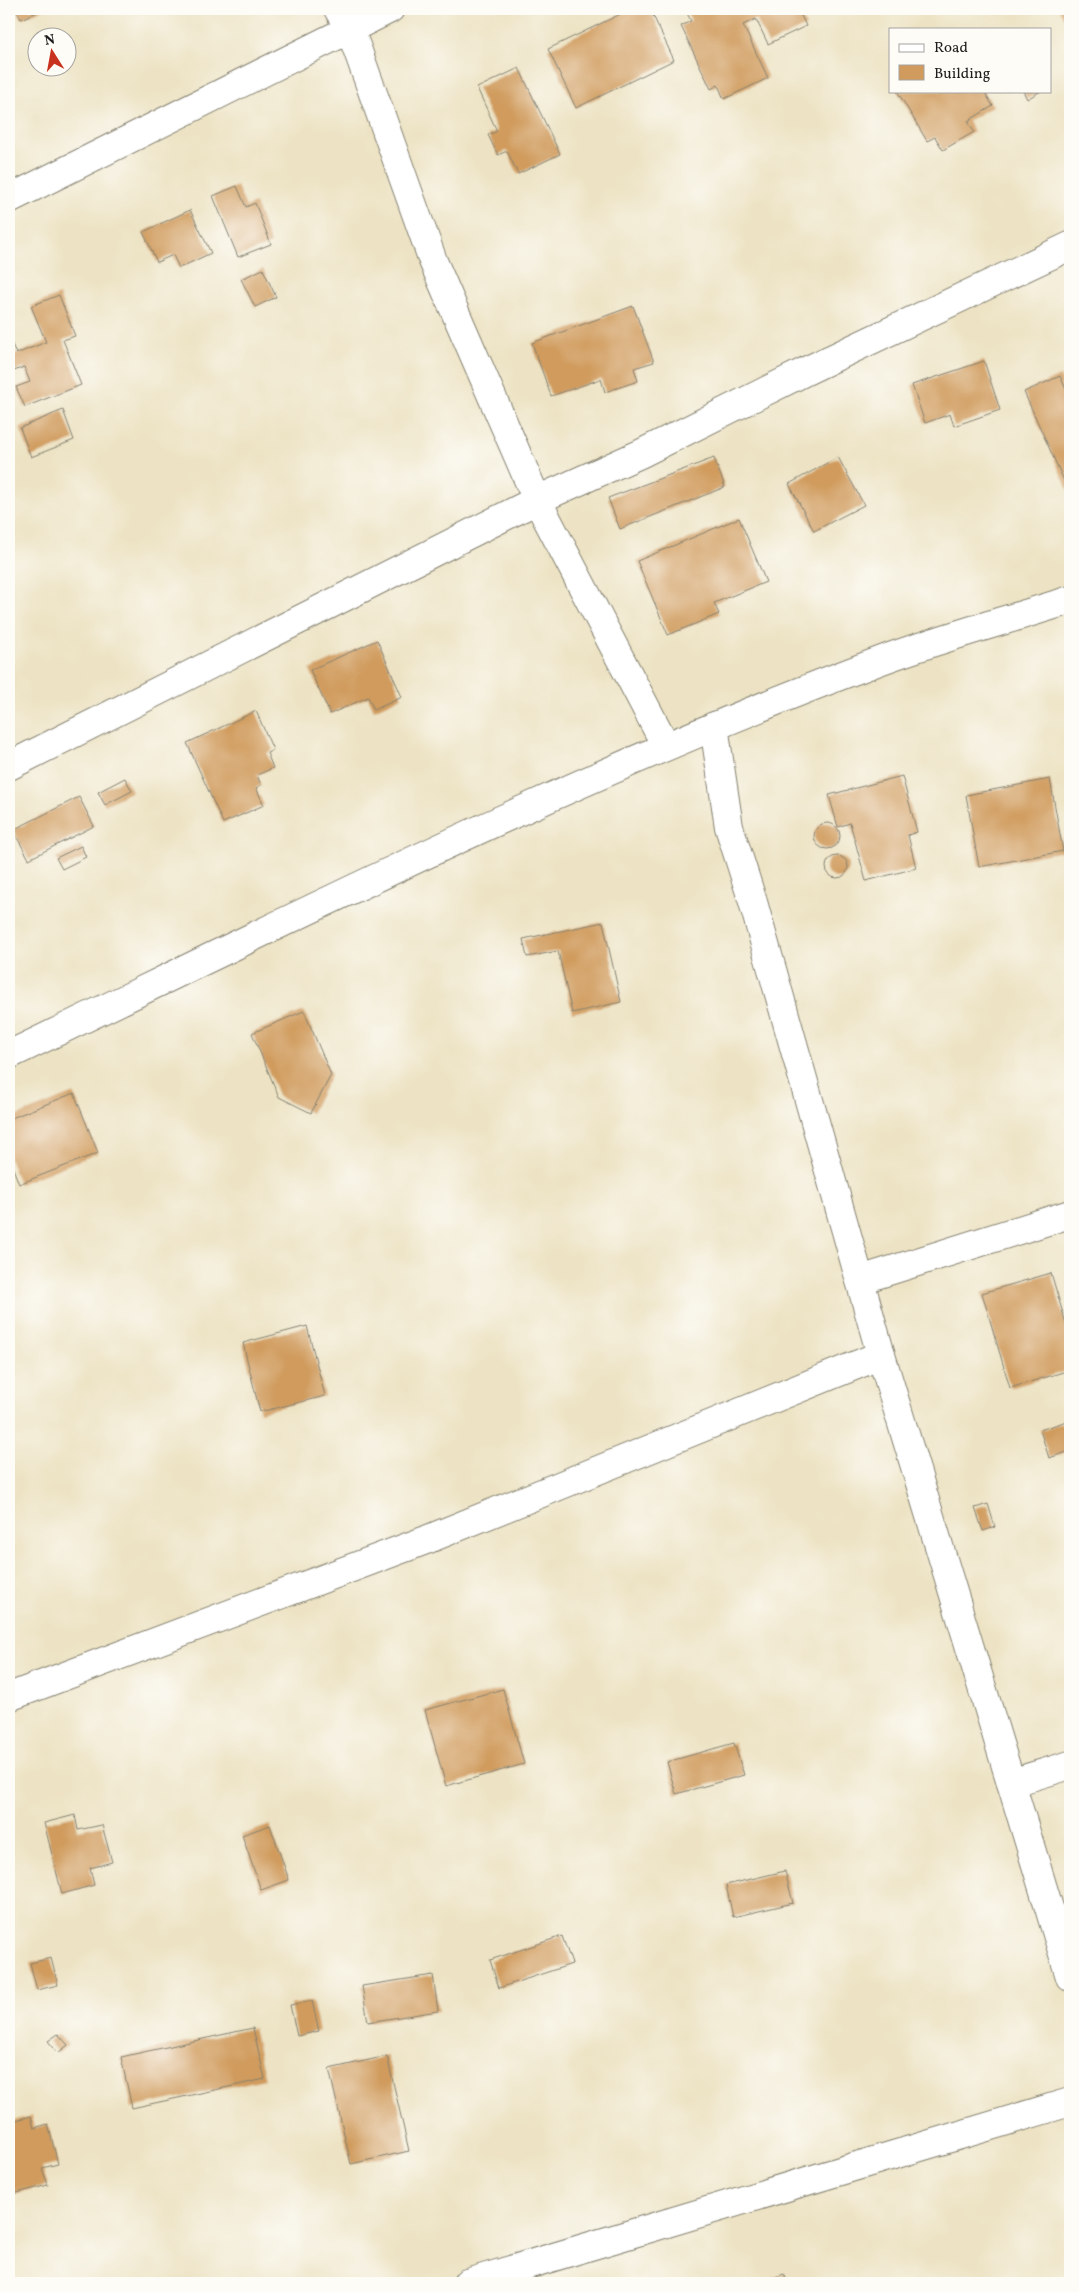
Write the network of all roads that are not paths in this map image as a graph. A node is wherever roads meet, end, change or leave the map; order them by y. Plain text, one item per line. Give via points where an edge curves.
1 (390, 9) edge
2 (344, 19) edge
3 (9, 199) edge
4 (1070, 246) edge
5 (537, 500) junction
6 (1070, 600) edge
7 (714, 726) junction
8 (666, 746) junction
9 (9, 766) edge
10 (9, 1055) edge
11 (1070, 1214) edge
12 (860, 1280) junction
13 (881, 1355) junction
14 (9, 1697) edge
15 (1070, 1765) edge
16 (1011, 1783) junction
17 (1070, 1977) edge
18 (1070, 2102) edge
19 (467, 2283) edge

1 - 2 street
2 - 3 street
2 - 5 street via 433,262
4 - 5 street via 640,454
5 - 8 street
5 - 9 street
6 - 7 street via 884,660
7 - 8 street
7 - 12 street via 729,827
8 - 10 street via 440,847
11 - 12 street
12 - 13 street
13 - 14 street via 426,1540
13 - 16 street
15 - 16 street
16 - 17 street
18 - 19 street

